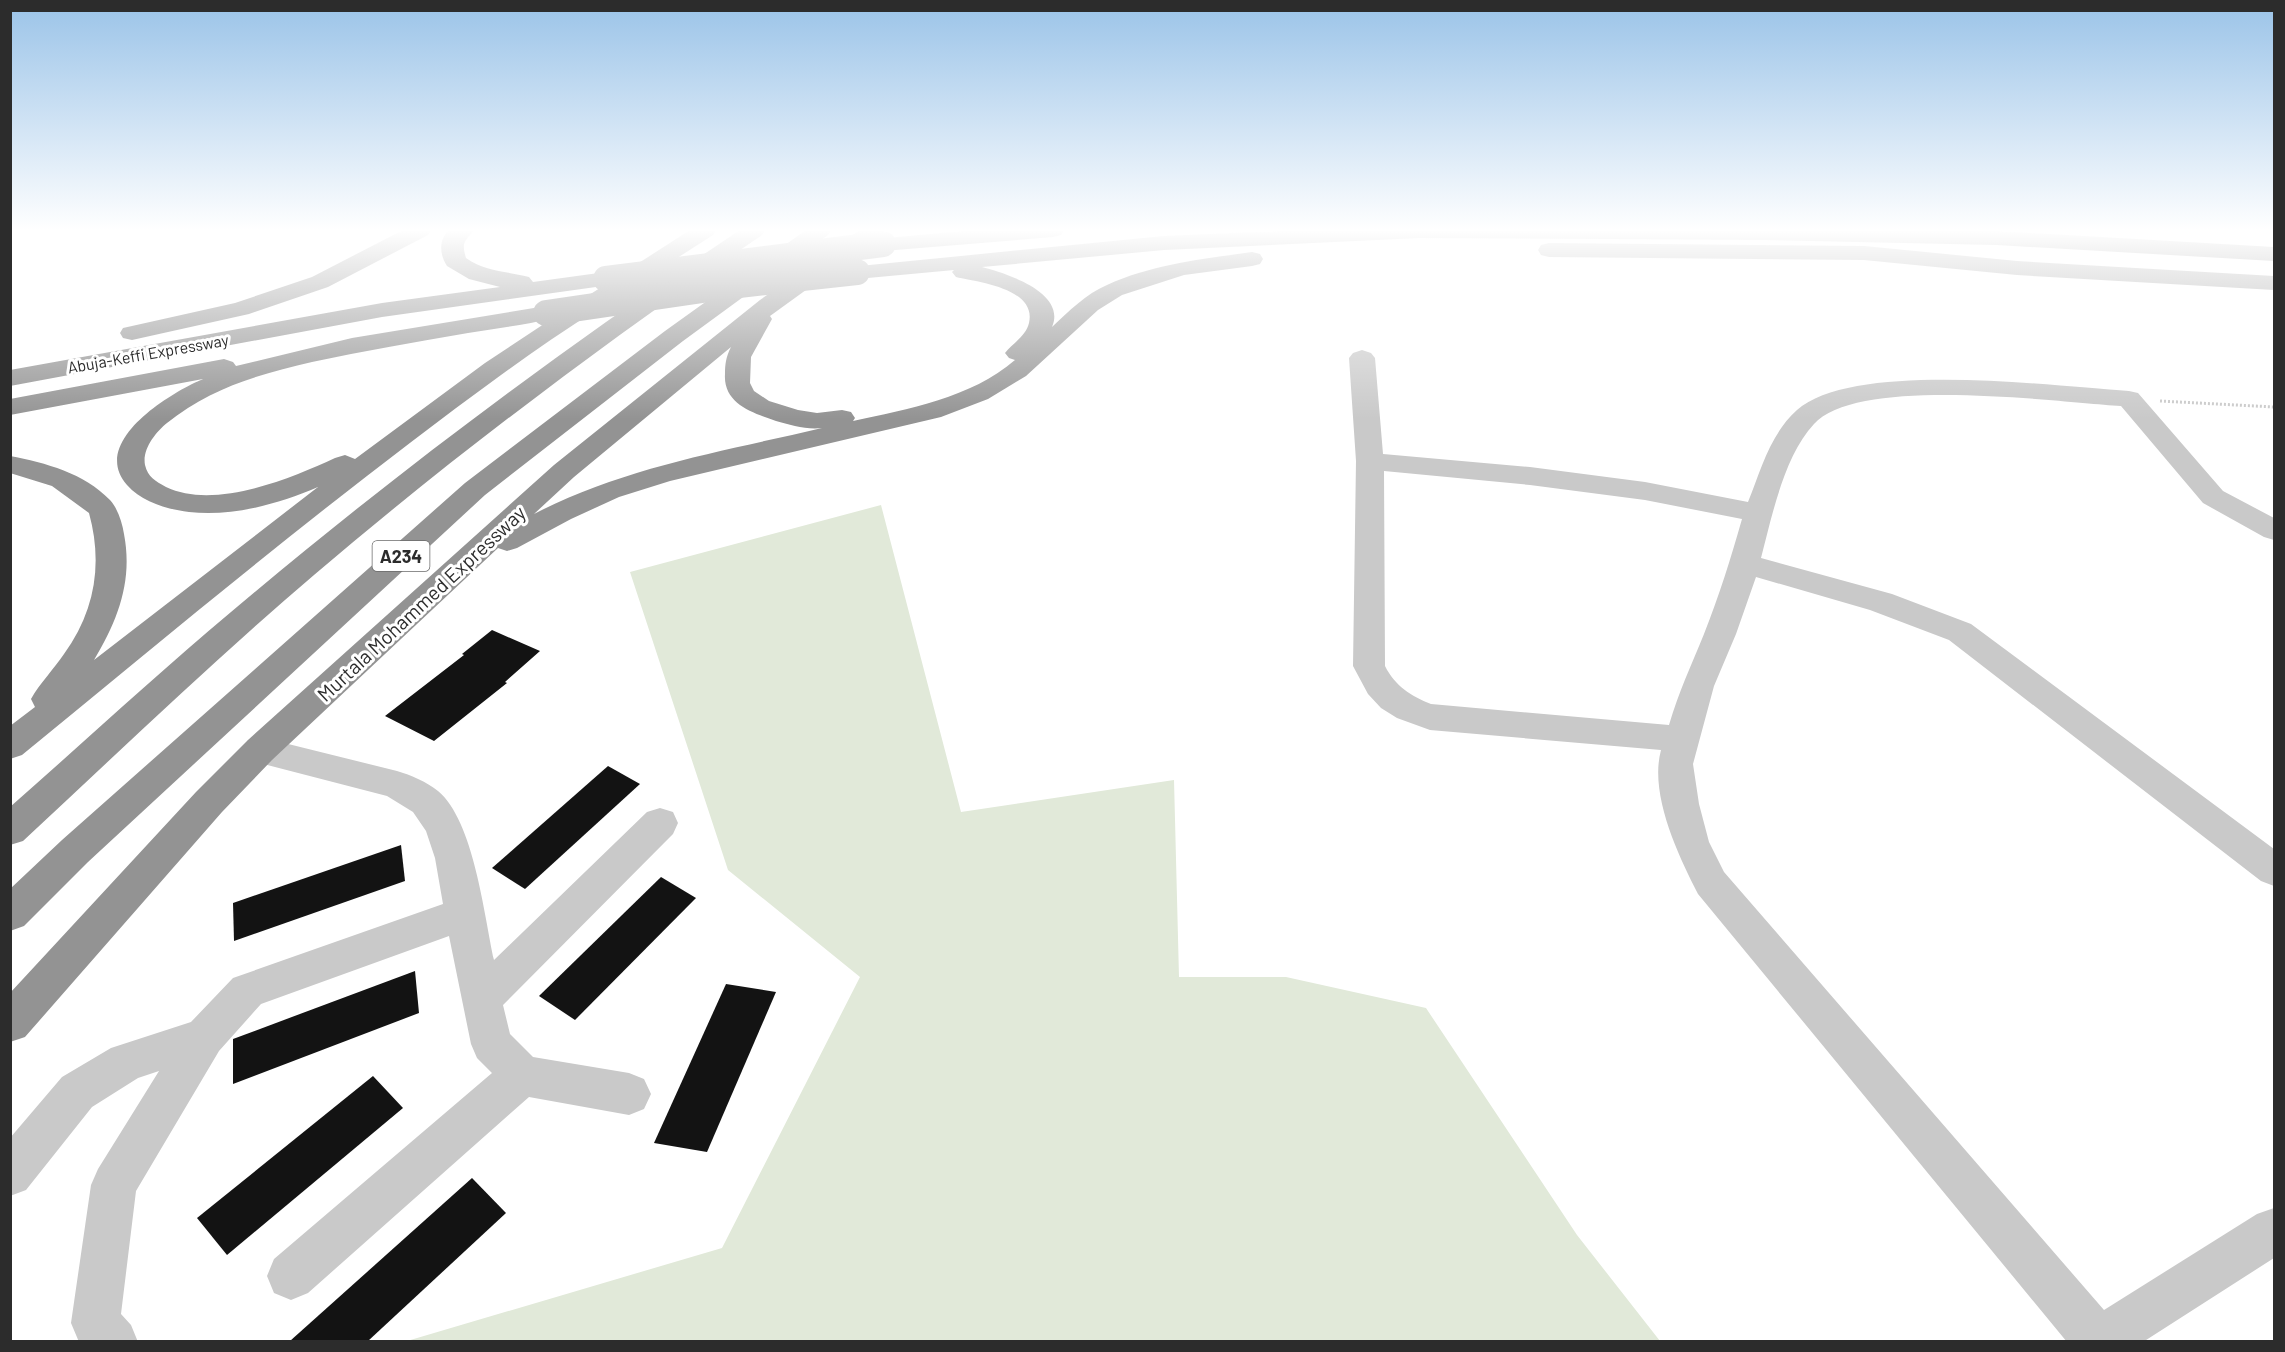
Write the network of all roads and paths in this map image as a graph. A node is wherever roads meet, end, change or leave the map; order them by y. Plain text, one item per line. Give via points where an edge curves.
1 (288, 293) edge
2 (503, 293) edge
3 (604, 293) edge
4 (662, 293) edge
5 (682, 293) edge
6 (733, 293) edge
7 (787, 293) edge
8 (1029, 293) edge
9 (1109, 293) edge
10 (768, 305) junction
11 (674, 336) junction
12 (373, 341) junction
13 (10, 357) edge
14 (1362, 358) dead end
15 (10, 378) edge
16 (2129, 399) junction
17 (10, 406) edge
18 (2274, 407) edge
19 (413, 428) junction
20 (604, 438) junction
21 (1370, 461) junction
22 (10, 464) edge
23 (406, 485) junction
24 (1758, 513) junction
25 (2274, 530) edge
26 (1745, 564) junction
27 (459, 569) junction
28 (77, 690) junction
29 (1683, 739) junction
30 (10, 745) edge
31 (260, 750) junction
32 (660, 823) dead end
33 (10, 830) edge
34 (2274, 870) edge
35 (465, 913) junction
36 (10, 914) edge
37 (481, 999) junction
38 (10, 1023) edge
39 (204, 1036) junction
40 (522, 1075) junction
41 (629, 1095) dead end
42 (10, 1174) edge
43 (2274, 1231) edge
44 (291, 1276) dead end
45 (114, 1341) edge
46 (2099, 1341) edge

1 - 13 highway via 241,309
2 - 15 highway, Abuja-Keffi Expressway via 381,310
3 - 19 highway
4 - 23 highway, A234 via 600,336
5 - 12 highway, Abuja-Keffi Expressway, bridge
6 - 11 highway, A234
7 - 10 highway, Murtala Mohammed Expressway
8 - 10 highway via 1043,316 1039,332 1007,361 962,387 928,400 817,421 760,407 744,396 737,383 738,357
9 - 27 highway via 1090,305 1017,371 979,393 932,411 662,474 609,491 524,530
10 - 20 highway, Murtala Mohammed Expressway
11 - 20 highway
11 - 36 highway, A234 via 475,489
12 - 17 highway, Abuja-Keffi Expressway
12 - 19 highway via 212,384 178,402 151,423 134,445 130,467 136,482 151,493 176,502 220,504 282,491 319,477
14 - 21 street
16 - 18 path
16 - 24 street via 1953,388 1883,390 1845,396 1806,416 1786,440
16 - 25 street via 2213,497
19 - 28 highway
20 - 27 highway, Murtala Mohammed Expressway
21 - 24 street via 1645,491
21 - 29 street via 1369,666 1377,684 1389,697 1407,710 1430,717
22 - 30 highway via 74,484 102,510 112,545 112,585 98,626 62,682
23 - 28 highway
23 - 33 highway, A234 via 242,620
24 - 26 street
26 - 29 street via 1697,686
26 - 34 street via 1881,602 1960,632
27 - 31 highway, Murtala Mohammed Expressway
28 - 30 highway
29 - 46 street via 1675,764 1681,804 1691,843 1712,883
31 - 35 street via 397,785 426,802 443,825
31 - 38 highway, Murtala Mohammed Expressway
32 - 37 street
35 - 37 street
35 - 39 street via 247,991
37 - 40 street via 492,1044
39 - 42 street via 126,1062 76,1092
39 - 45 street via 114,1185 94,1323
40 - 41 street
40 - 44 street
43 - 46 street

